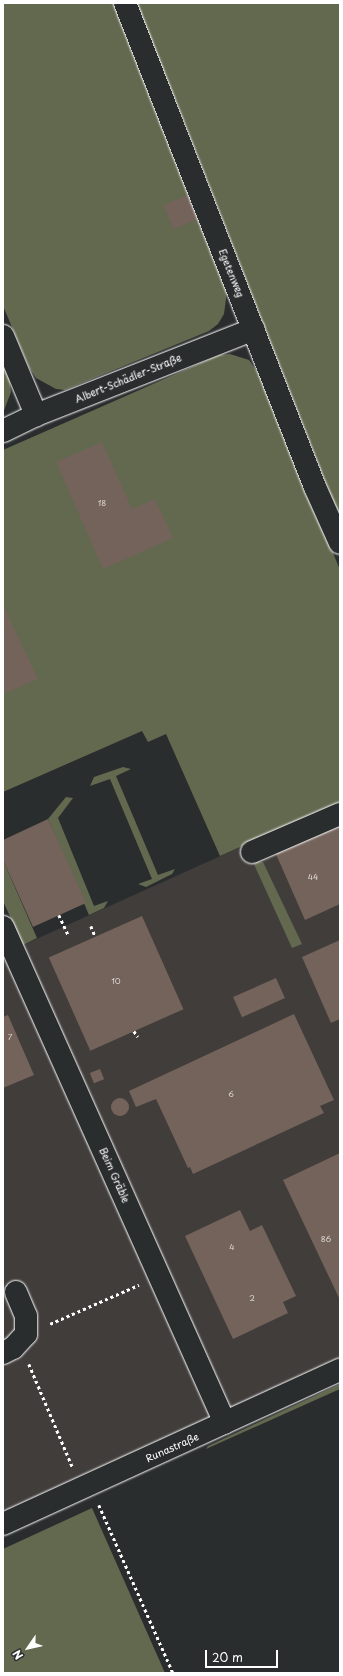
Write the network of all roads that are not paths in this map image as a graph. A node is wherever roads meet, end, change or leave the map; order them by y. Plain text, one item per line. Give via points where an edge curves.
1 (125, 3) edge
2 (254, 328) junction
3 (3, 336) edge
4 (36, 415) junction
5 (3, 430) edge
6 (340, 543) edge
7 (340, 814) edge
8 (252, 852) dead end
9 (3, 927) edge
10 (16, 1292) dead end
11 (14, 1345) edge
12 (340, 1370) edge
13 (225, 1424) junction
14 (3, 1524) edge

1 - 2 street, Egetenweg
2 - 4 street, Albert-Schädler-Straße
2 - 6 street, Egetenweg via 315,487
3 - 4 street
4 - 5 street, Albert-Schädler-Straße
7 - 8 street
9 - 13 street, Beim Gräble via 79,1117 160,1276
10 - 11 street via 26,1316
12 - 13 street, Runastraße
13 - 14 street, Runastraße via 89,1494

